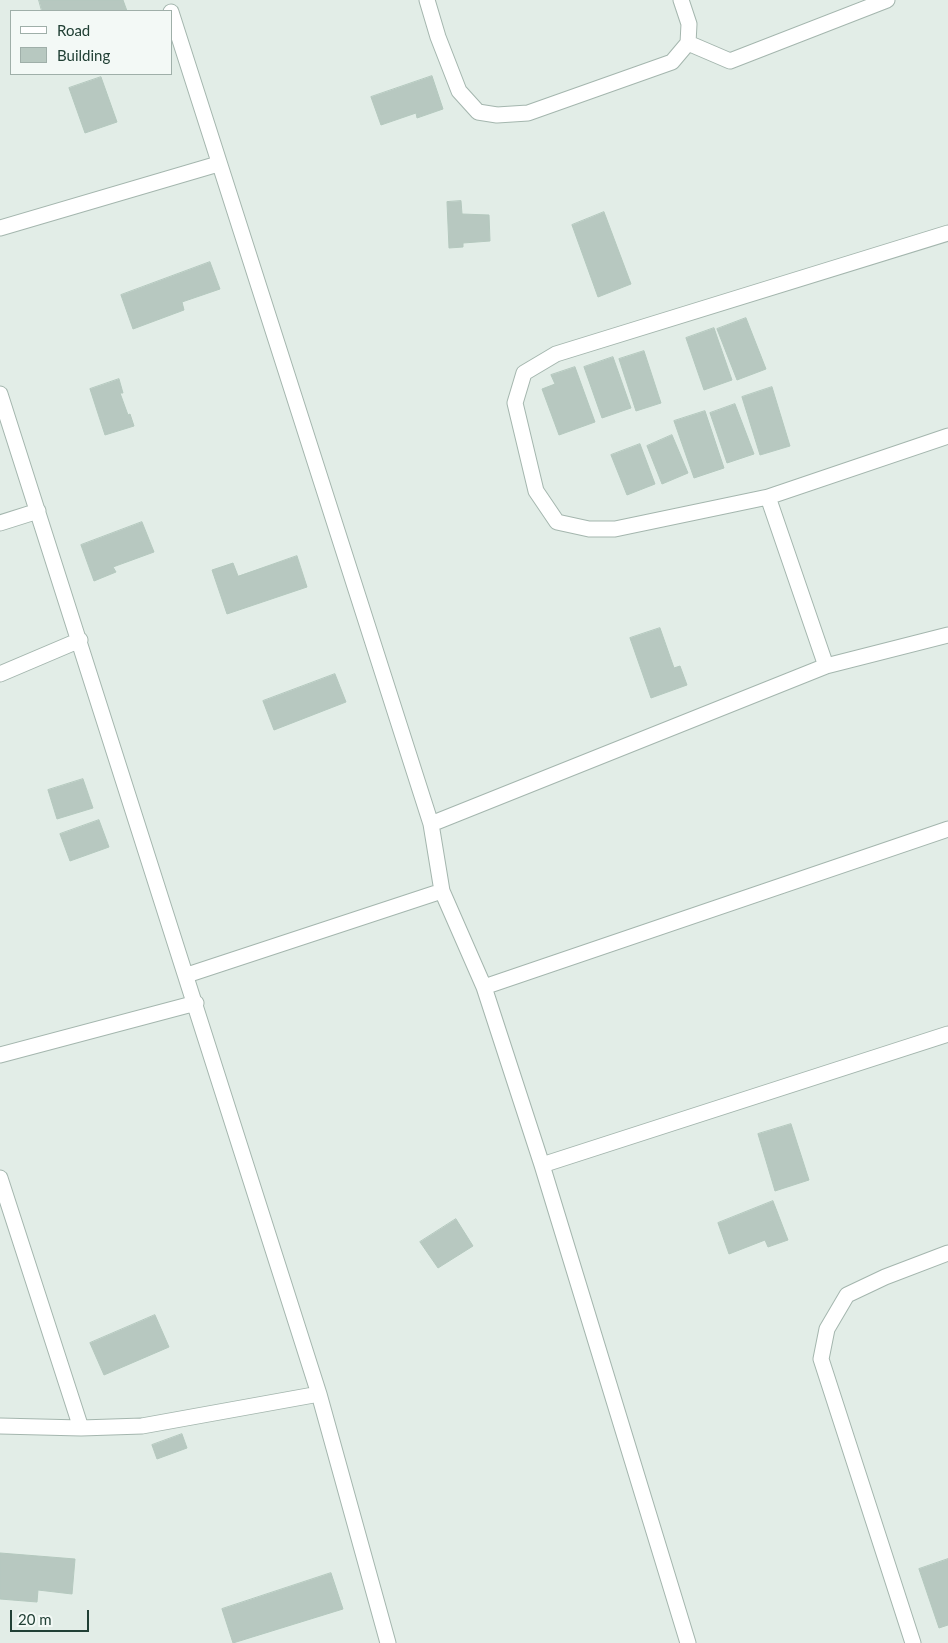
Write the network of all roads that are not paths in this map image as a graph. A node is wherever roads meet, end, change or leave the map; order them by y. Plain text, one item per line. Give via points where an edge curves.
1 (427, 0) edge
2 (681, 0) edge
3 (887, 0) edge
4 (172, 15) edge
5 (688, 43) junction
6 (218, 164) junction
7 (0, 228) edge
8 (948, 233) edge
9 (0, 394) edge
10 (948, 436) edge
11 (768, 497) junction
12 (38, 511) junction
13 (0, 523) edge
14 (948, 635) edge
15 (80, 640) junction
16 (826, 666) junction
17 (0, 674) edge
18 (431, 824) junction
19 (948, 829) edge
20 (442, 891) junction
21 (187, 975) junction
22 (484, 987) junction
23 (196, 1003) junction
24 (948, 1034) edge
25 (0, 1055) edge
26 (542, 1165) junction
27 (0, 1178) edge
28 (948, 1253) edge
29 (319, 1394) junction
30 (0, 1426) edge
31 (81, 1428) junction
32 (388, 1643) edge
33 (688, 1643) edge
34 (912, 1643) edge

1 - 5 street via 459,91 478,112 497,115 528,113 672,62
2 - 5 street via 689,24
3 - 5 street via 730,61
4 - 6 street
6 - 7 street
6 - 18 street
8 - 11 street via 556,354 524,373 514,403 536,491 557,522 589,529 615,528
9 - 12 street
10 - 11 street
11 - 16 street
12 - 13 street
12 - 15 street
14 - 16 street
15 - 17 street
15 - 21 street
16 - 18 street
18 - 20 street
19 - 22 street
20 - 21 street
20 - 22 street
21 - 23 street
22 - 26 street
23 - 25 street
23 - 29 street
24 - 26 street
26 - 33 street
27 - 31 street
28 - 34 street via 847,1295 827,1329 821,1360
29 - 31 street via 142,1426
29 - 32 street
30 - 31 street

